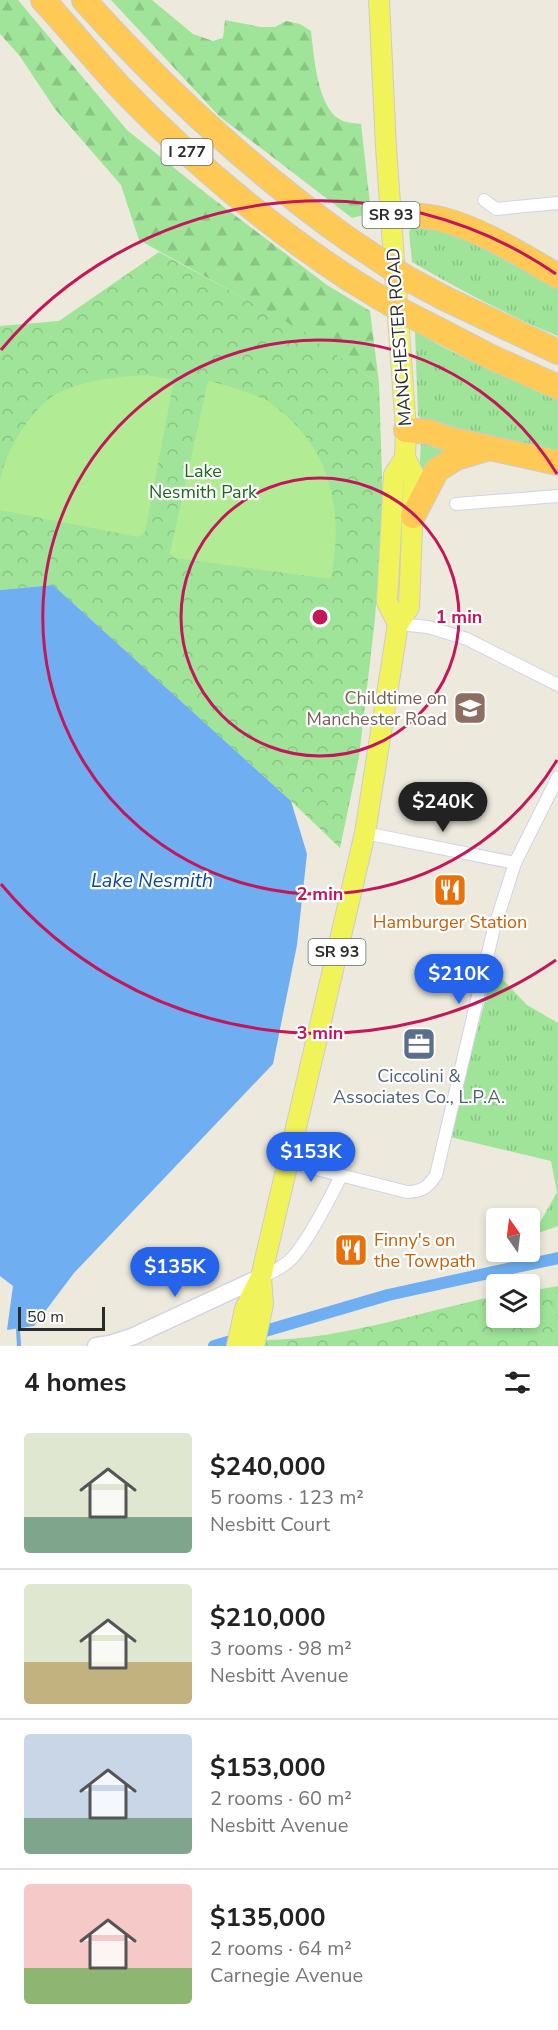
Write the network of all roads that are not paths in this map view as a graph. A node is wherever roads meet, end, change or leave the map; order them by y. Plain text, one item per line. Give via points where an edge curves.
1 (43, 0) edge
2 (84, 0) edge
3 (378, 0) edge
4 (484, 200) dead end
5 (558, 202) edge
6 (391, 214) junction
7 (558, 276) edge
8 (558, 352) edge
9 (558, 387) edge
10 (406, 430) junction
11 (489, 448) junction
12 (405, 458) junction
13 (558, 463) edge
14 (558, 496) edge
15 (456, 504) dead end
16 (414, 516) junction
17 (398, 624) junction
18 (558, 685) edge
19 (558, 777) edge
20 (365, 833) junction
21 (515, 863) junction
22 (289, 1162) junction
23 (341, 1176) junction
24 (261, 1277) junction
25 (254, 1307) junction
26 (96, 1346) edge
27 (237, 1346) edge
28 (254, 1346) edge

1 - 9 highway, I 277, bridge via 168,135 238,197 319,259 402,311
2 - 8 highway, I 277, bridge via 170,91 304,208 405,277
3 - 6 main road, MANCHESTER ROAD / SR 93
4 - 5 street via 496,209
6 - 7 highway via 441,219 466,228
6 - 10 main road, MANCHESTER ROAD / SR 93
10 - 11 highway
10 - 12 main road, MANCHESTER ROAD / SR 93
11 - 13 highway
11 - 16 highway via 456,458 437,470
12 - 16 main road, MANCHESTER ROAD / SR 93 via 414,475
12 - 17 main road, MANCHESTER ROAD / SR 93 via 394,475 387,602
14 - 15 street
16 - 17 main road, MANCHESTER ROAD / SR 93 via 409,607
17 - 18 street via 428,627 467,639
17 - 20 main road, MANCHESTER ROAD / SR 93
19 - 21 street
20 - 21 street
20 - 22 main road, MANCHESTER ROAD / SR 93
21 - 23 street via 482,972 436,1175 429,1185 415,1192
22 - 23 street
22 - 24 main road, MANCHESTER ROAD / SR 93
23 - 24 street via 291,1260
24 - 25 main road, MANCHESTER ROAD / SR 93
24 - 26 street via 134,1336
25 - 27 main road, MANCHESTER ROAD / SR 93
25 - 28 main road, MANCHESTER ROAD / SR 93

